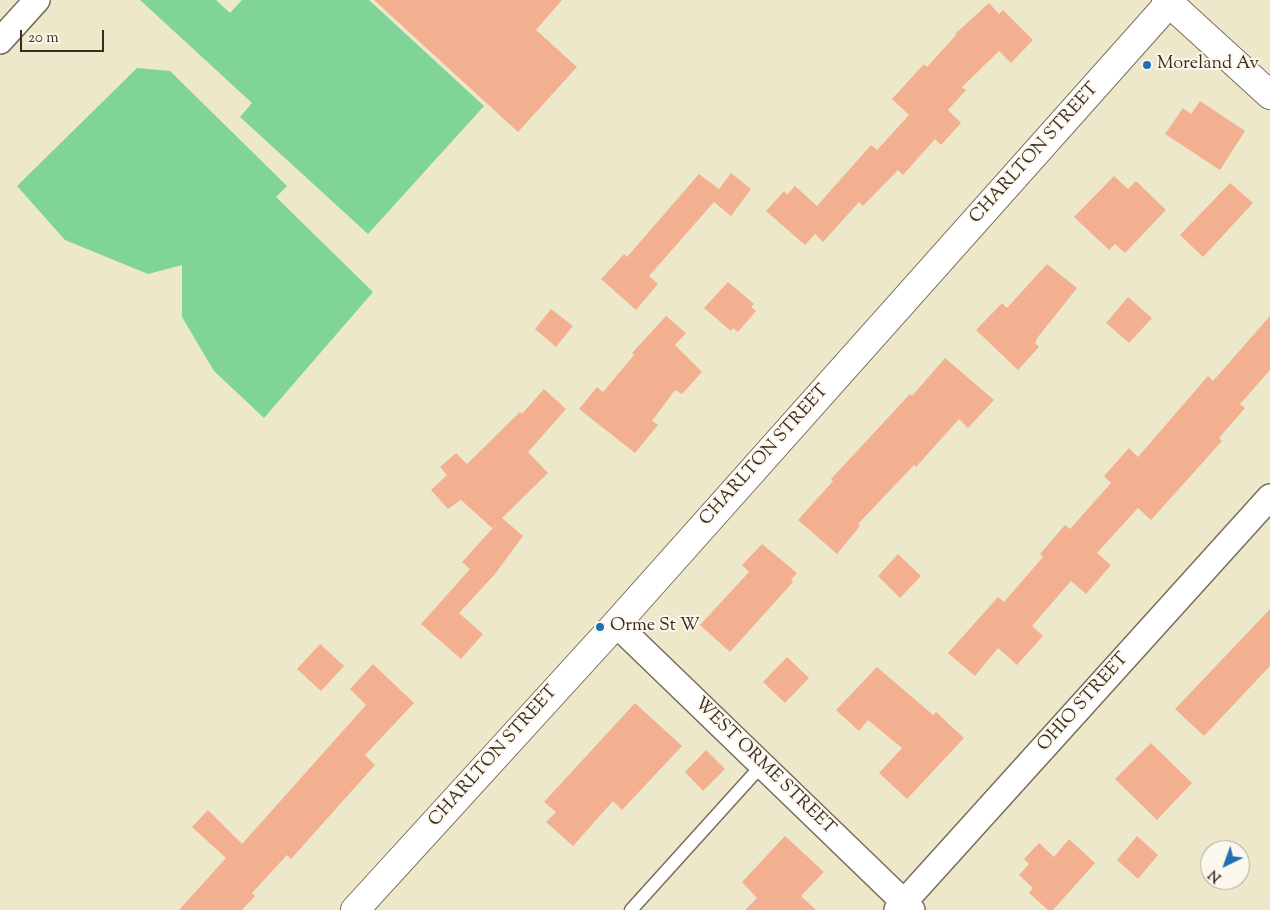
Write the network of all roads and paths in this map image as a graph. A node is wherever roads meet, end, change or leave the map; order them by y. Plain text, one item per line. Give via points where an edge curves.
1 (37, 0) edge
2 (1169, 1) edge
3 (0, 42) edge
4 (1270, 95) edge
5 (1270, 497) edge
6 (616, 624) junction
7 (762, 765) junction
8 (905, 908) edge
9 (355, 910) edge
10 (631, 910) edge

1 - 3 street
2 - 4 street
2 - 6 street, CHARLTON STREET
5 - 8 street, OHIO STREET
6 - 7 street, WEST ORME STREET
6 - 9 street, CHARLTON STREET
7 - 8 street, WEST ORME STREET
7 - 10 lane

